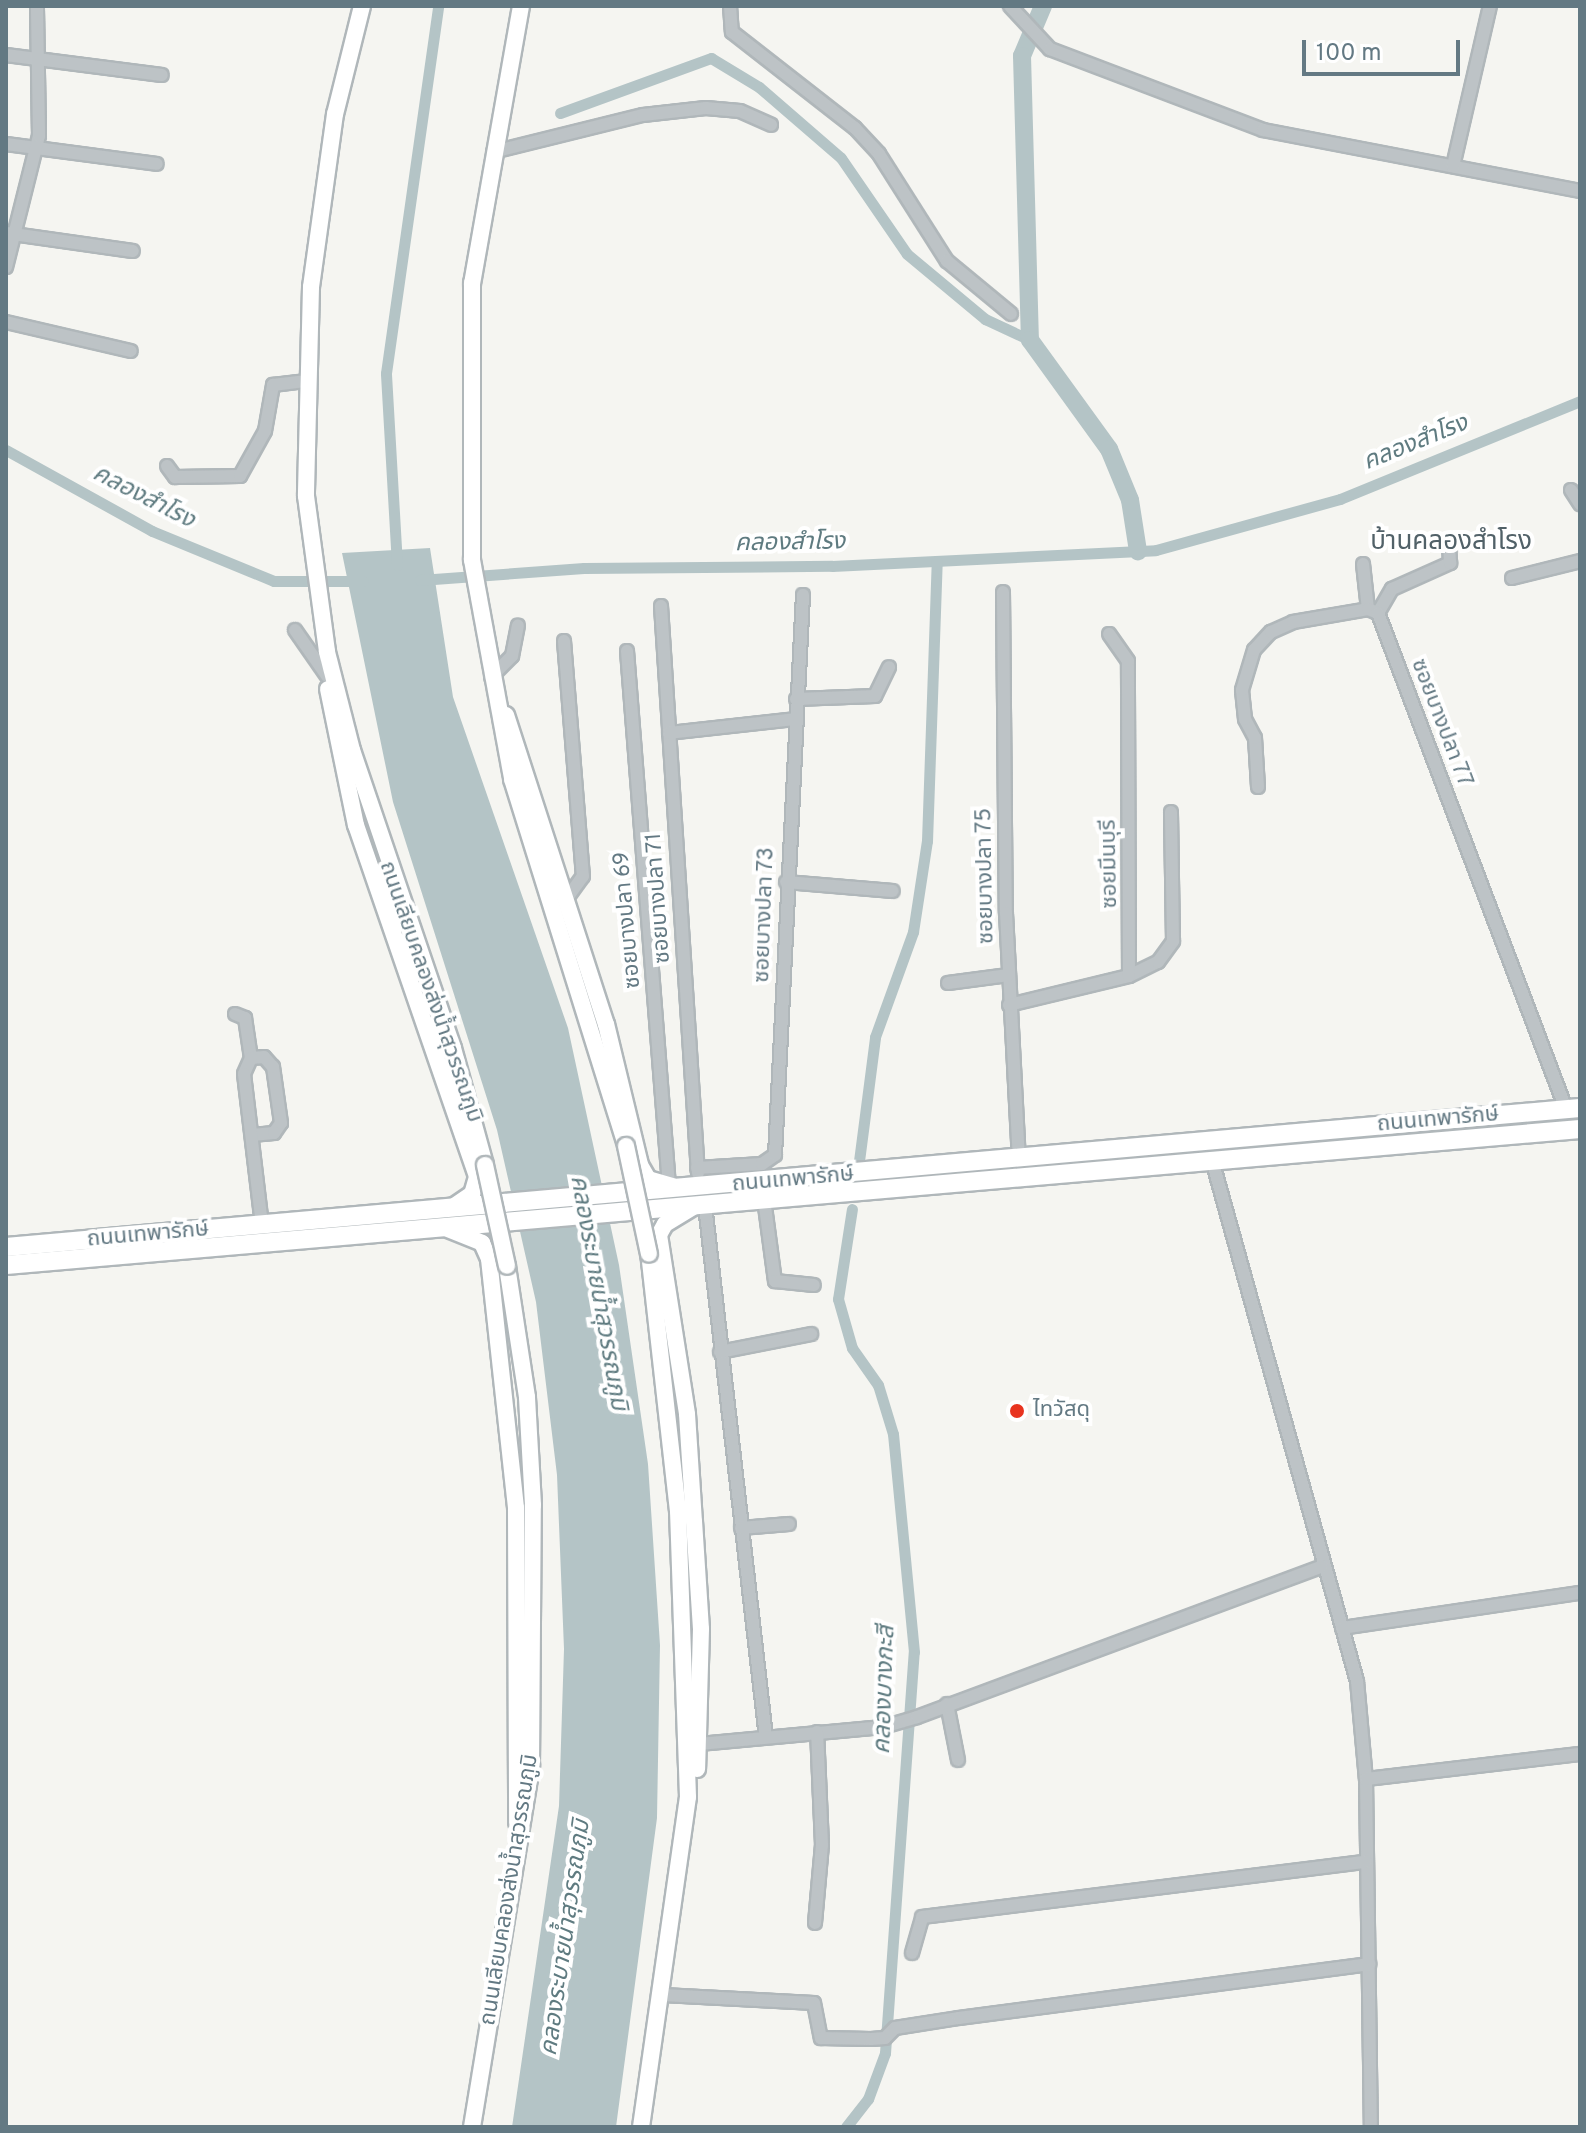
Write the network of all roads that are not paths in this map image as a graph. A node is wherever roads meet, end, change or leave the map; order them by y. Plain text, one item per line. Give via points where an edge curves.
1 (37, 6) edge
2 (362, 6) edge
3 (521, 6) edge
4 (730, 6) edge
5 (1490, 6) edge
6 (1010, 7) edge
7 (6, 55) edge
8 (42, 60) junction
9 (162, 75) dead end
10 (771, 125) dead end
11 (6, 144) edge
12 (37, 148) junction
13 (493, 152) junction
14 (157, 164) dead end
15 (1453, 166) junction
16 (1580, 191) edge
17 (10, 234) edge
18 (133, 251) dead end
19 (6, 267) edge
20 (1011, 314) dead end
21 (6, 322) edge
22 (131, 351) dead end
23 (307, 381) junction
24 (167, 466) dead end
25 (1571, 490) dead end
26 (1580, 504) edge
27 (1449, 543) dead end
28 (1580, 561) edge
29 (1363, 564) dead end
30 (1512, 578) dead end
31 (1003, 592) dead end
32 (803, 595) dead end
33 (661, 606) dead end
34 (1373, 611) junction
35 (518, 626) dead end
36 (295, 630) dead end
37 (1109, 634) dead end
38 (564, 641) dead end
39 (627, 651) dead end
40 (328, 655) junction
41 (487, 665) junction
42 (889, 667) dead end
43 (327, 676) junction
44 (796, 699) junction
45 (795, 719) junction
46 (669, 733) junction
47 (1258, 787) dead end
48 (1171, 812) dead end
49 (786, 882) junction
50 (893, 891) dead end
51 (566, 899) junction
52 (1008, 975) junction
53 (1129, 976) junction
54 (948, 983) dead end
55 (1009, 1005) junction
56 (235, 1014) dead end
57 (251, 1058) junction
58 (1573, 1109) edge
59 (1580, 1129) edge
60 (252, 1135) junction
61 (1019, 1159) junction
62 (1212, 1160) junction
63 (697, 1168) junction
64 (669, 1186) junction
65 (697, 1197) junction
66 (764, 1199) junction
67 (446, 1220) junction
68 (262, 1226) junction
69 (6, 1247) edge
70 (6, 1265) edge
71 (814, 1285) dead end
72 (811, 1334) dead end
73 (720, 1352) junction
74 (789, 1524) dead end
75 (741, 1528) junction
76 (1322, 1566) junction
77 (1580, 1593) edge
78 (1342, 1628) junction
79 (947, 1704) junction
80 (817, 1732) junction
81 (766, 1737) junction
82 (699, 1744) junction
83 (1580, 1754) edge
84 (958, 1760) dead end
85 (1366, 1779) junction
86 (688, 1797) junction
87 (518, 1853) junction
88 (1366, 1862) junction
89 (815, 1923) dead end
90 (912, 1953) dead end
91 (1369, 1964) junction
92 (663, 1995) junction
93 (472, 2127) edge
94 (641, 2127) edge
95 (1371, 2127) edge

1 - 8 street
2 - 23 main road, ถนนเลียบคลองส่งน้ำสุวรรณภูมิ via 330,149 311,287
3 - 13 main road
4 - 20 street via 732,32 855,128 879,154 947,261
5 - 15 street
6 - 15 street via 1050,49 1263,130
7 - 8 street
8 - 9 street
8 - 12 street
10 - 13 street via 740,111 706,108 643,115
11 - 12 street
12 - 14 street
12 - 17 street
13 - 41 main road via 472,283 468,492
15 - 16 street
17 - 18 street
17 - 19 street
21 - 22 street
23 - 24 street via 273,385 258,451 240,476 204,481 171,476
23 - 40 main road, ถนนเลียบคลองส่งน้ำสุวรรณภูมิ via 306,496
25 - 26 street
27 - 34 street via 1450,563 1392,589
28 - 30 street
29 - 34 street, ซอยบางปลา 77
31 - 52 street, ซอยบางปลา 75
32 - 44 street, ซอยบางปลา 73
33 - 46 street, ซอยบางปลา 71
34 - 47 street via 1293,622 1271,632 1254,650 1242,699 1254,732
34 - 58 street, ซอยบางปลา 77
35 - 41 street via 512,656
36 - 43 street
37 - 53 street, ซอยมีนบุรี via 1128,661
38 - 51 street via 583,876
39 - 64 street, ซอยบางปลา 69
40 - 43 main road
40 - 87 main road, ถนนเลียบคลองส่งน้ำสุวรรณภูมิ, bridge via 373,824 453,1048 507,1266 527,1397 535,1650 531,1766
41 - 51 main road
41 - 86 main road, bridge via 512,779 602,1056 649,1254 668,1389 685,1637
42 - 44 street via 875,696
43 - 67 main road via 356,825 477,1177 472,1194
44 - 45 street, ซอยบางปลา 73
45 - 46 street
45 - 49 street, ซอยบางปลา 73
46 - 63 street, ซอยบางปลา 71
48 - 53 street via 1173,941 1158,962
49 - 50 street
49 - 63 street, ซอยบางปลา 73 via 773,1160
51 - 64 main road via 623,1084 640,1165 648,1179
52 - 54 street
52 - 55 street, ซอยบางปลา 75
53 - 55 street
55 - 61 street, ซอยบางปลา 75
56 - 57 street via 245,1018
57 - 60 street via 244,1074
57 - 60 street via 270,1061 281,1123 274,1133
58 - 61 main road, ถนนเทพารักษ์
59 - 62 main road, ถนนเทพารักษ์
60 - 68 street
61 - 65 main road, ถนนเทพารักษ์
62 - 66 main road, ถนนเทพารักษ์
62 - 76 street
63 - 65 street, ซอยบางปลา 71
64 - 65 main road
65 - 66 main road, ถนนเทพารักษ์
65 - 67 main road, ถนนเทพารักษ์, bridge
65 - 73 street, ซอยบางปลา 71
65 - 82 main road via 659,1235 687,1414 701,1629
66 - 71 street via 775,1281
67 - 68 main road, ถนนเทพารักษ์
67 - 70 main road, ถนนเทพารักษ์
67 - 87 main road via 486,1249 495,1307 517,1521
68 - 69 main road, ถนนเทพารักษ์
72 - 73 street
73 - 75 street, ซอยบางปลา 71
74 - 75 street
75 - 81 street, ซอยบางปลา 71
76 - 78 street
76 - 79 street
77 - 78 street
78 - 85 street via 1357,1681
79 - 80 street via 883,1727
79 - 84 street
80 - 81 street
80 - 89 street via 822,1845
81 - 82 street
82 - 86 main road
83 - 85 street
85 - 88 street
86 - 92 main road
87 - 93 main road, ถนนเลียบคลองส่งน้ำสุวรรณภูมิ
88 - 90 street via 922,1917
88 - 91 street
91 - 92 street via 959,2018 895,2028 885,2038 871,2039 821,2038 814,2003
91 - 95 street
92 - 94 main road

